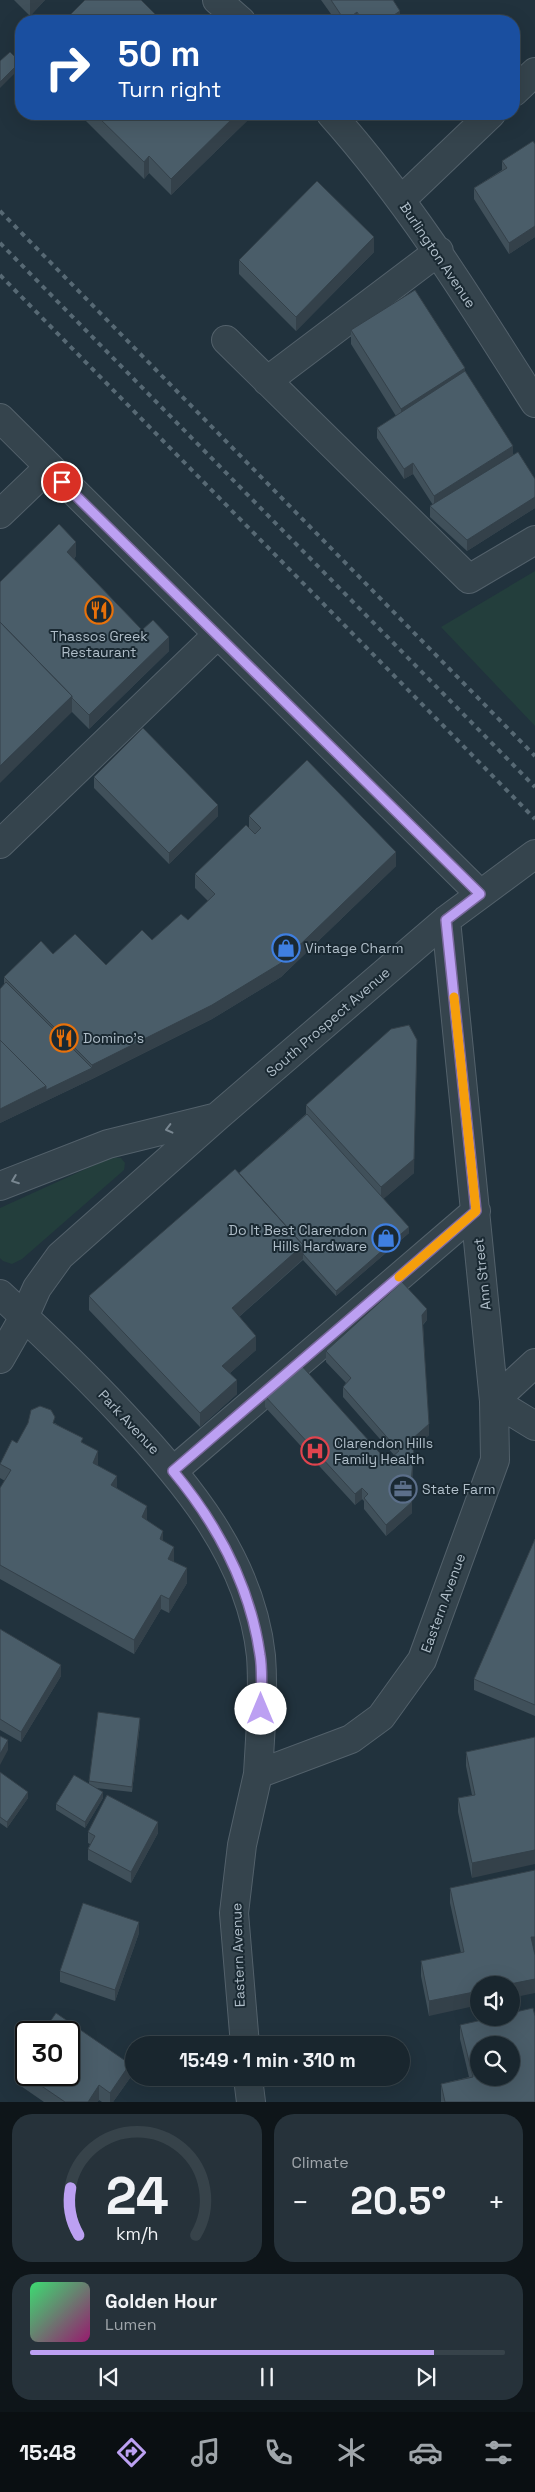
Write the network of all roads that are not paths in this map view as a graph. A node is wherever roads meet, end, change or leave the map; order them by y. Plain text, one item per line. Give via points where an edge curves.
1 (217, 0) edge
2 (234, 15) edge
3 (336, 120) edge
4 (486, 120) edge
5 (401, 200) junction
6 (439, 251) junction
7 (226, 340) dead end
8 (267, 381) junction
9 (535, 403) edge
10 (0, 418) edge
11 (48, 468) junction
12 (0, 514) edge
13 (535, 540) edge
14 (217, 635) junction
15 (0, 844) edge
16 (535, 854) edge
17 (480, 894) junction
18 (446, 920) junction
19 (216, 1117) junction
20 (0, 1186) edge
21 (476, 1211) junction
22 (0, 1294) edge
23 (24, 1316) junction
24 (0, 1359) edge
25 (535, 1363) edge
26 (494, 1401) junction
27 (535, 1426) edge
28 (173, 1471) junction
29 (258, 1774) junction
30 (244, 2036) edge
31 (249, 2086) edge
32 (251, 2102) edge

1 - 2 street
3 - 5 street, Burlington Avenue
4 - 5 street
5 - 6 street, Burlington Avenue
6 - 8 street
6 - 9 street, Burlington Avenue
7 - 8 street
8 - 13 street via 469,579
10 - 11 street
11 - 12 street
11 - 14 street
14 - 15 street
14 - 17 street
16 - 17 street, South Prospect Avenue
17 - 18 street, South Prospect Avenue
18 - 19 street, South Prospect Avenue
18 - 21 street, Ann Street
19 -> 20 street, South Prospect Avenue via 108,1144
19 - 23 street, South Prospect Avenue via 60,1256 37,1288
21 - 26 street, Ann Street
21 - 28 street
22 - 23 street, Park Avenue
23 - 24 street, South Prospect Avenue
23 - 28 street, Park Avenue via 68,1357
25 - 26 street
26 - 27 street
26 - 29 street, Eastern Avenue via 495,1460 422,1660 380,1717 351,1739
28 - 29 street, Park Avenue via 225,1545 247,1594 260,1656
29 - 30 street, Eastern Avenue via 242,1845 234,1913
31 - 32 street

